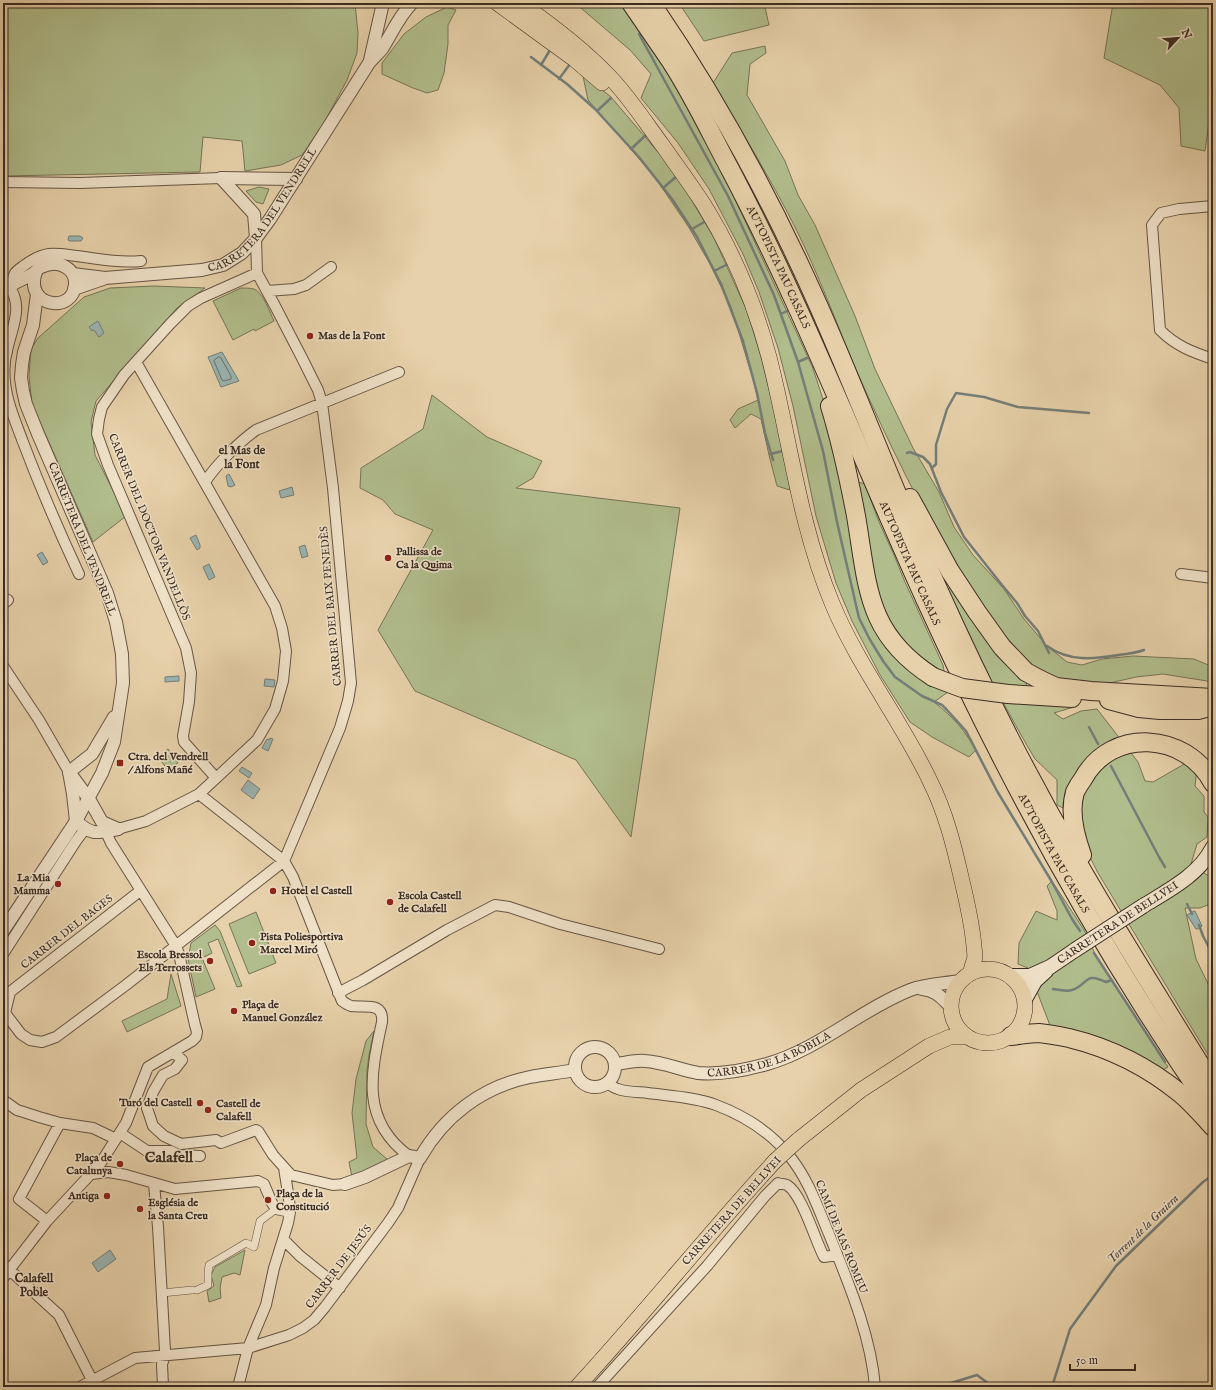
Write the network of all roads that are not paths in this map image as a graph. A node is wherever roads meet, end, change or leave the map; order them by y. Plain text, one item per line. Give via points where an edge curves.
1 (383, 3) edge
2 (412, 3) edge
3 (497, 3) edge
4 (520, 3) edge
5 (631, 3) edge
6 (651, 3) edge
7 (369, 63) junction
8 (662, 145) junction
9 (222, 178) junction
10 (296, 178) junction
11 (3, 182) edge
12 (1213, 206) edge
13 (256, 238) junction
14 (141, 261) dead end
15 (331, 267) dead end
16 (36, 272) junction
17 (257, 273) junction
18 (73, 274) junction
19 (105, 278) junction
20 (8, 285) edge
21 (74, 289) junction
22 (36, 291) junction
23 (267, 291) junction
24 (51, 304) junction
25 (33, 325) junction
26 (812, 342) junction
27 (1213, 359) edge
28 (136, 362) junction
29 (399, 372) dead end
30 (322, 403) junction
31 (867, 419) junction
32 (205, 482) junction
33 (79, 574) dead end
34 (1181, 574) dead end
35 (1213, 578) edge
36 (3, 666) edge
37 (1213, 698) edge
38 (120, 706) junction
39 (1213, 706) edge
40 (69, 772) junction
41 (216, 778) junction
42 (1213, 783) edge
43 (199, 794) junction
44 (88, 799) junction
45 (80, 825) junction
46 (111, 829) junction
47 (1213, 847) edge
48 (284, 861) junction
49 (1213, 868) edge
50 (1185, 879) junction
51 (1091, 886) junction
52 (140, 891) junction
53 (3, 931) edge
54 (973, 935) junction
55 (176, 946) junction
56 (659, 949) dead end
57 (3, 954) edge
58 (1050, 967) junction
59 (994, 969) junction
60 (1011, 976) junction
61 (965, 977) junction
62 (911, 990) junction
63 (7, 994) edge
64 (338, 994) junction
65 (1025, 999) junction
66 (951, 1011) junction
67 (4, 1013) edge
68 (1011, 1036) junction
69 (966, 1037) junction
70 (929, 1046) junction
71 (173, 1052) junction
72 (615, 1064) junction
73 (576, 1070) junction
74 (607, 1083) junction
75 (1213, 1083) edge
76 (3, 1100) edge
77 (1213, 1112) edge
78 (60, 1123) junction
79 (1213, 1127) edge
80 (118, 1136) junction
81 (181, 1144) junction
82 (179, 1155) junction
83 (200, 1156) dead end
84 (414, 1157) junction
85 (284, 1168) junction
86 (92, 1174) junction
87 (154, 1184) junction
88 (345, 1184) joint
89 (276, 1209) junction
90 (290, 1212) junction
91 (47, 1221) junction
92 (283, 1239) junction
93 (837, 1255) junction
94 (6, 1266) edge
95 (3, 1278) edge
96 (340, 1288) junction
97 (162, 1292) junction
98 (248, 1348) junction
99 (165, 1356) junction
100 (92, 1380) junction
101 (80, 1387) edge
102 (164, 1387) edge
103 (238, 1387) edge
104 (577, 1387) edge
105 (597, 1387) edge
106 (875, 1387) edge

1 - 7 street, CARRETERA DEL VENDRELL
2 - 7 street, CARRETERA DEL VENDRELL via 382,49
3 - 8 main road via 592,73
4 - 8 main road via 568,38 609,76 632,101
5 - 26 highway, AUTOPISTA PAU CASALS via 671,62 712,136 769,247
6 - 31 highway, AUTOPISTA PAU CASALS via 714,101 767,197 819,307
7 - 10 street, CARRETERA DEL VENDRELL
8 - 54 main road via 706,208 735,263 750,300 768,355 803,511 820,572 854,649 905,734 941,805 954,845
9 - 10 street
9 - 11 street via 80,183
9 - 13 street via 254,214
10 - 13 street, CARRETERA DEL VENDRELL
12 - 27 street via 1179,209 1161,214 1152,225 1160,330 1180,346
13 - 17 street, CARRER DEL BAIX PENEDÈS
13 - 19 street, CARRETERA DEL VENDRELL via 242,253 223,264 202,270
14 - 20 street via 114,261 49,254 14,272
15 - 23 street via 306,285 294,289
16 - 18 street via 40,267 57,263
16 - 20 street
16 - 22 street via 33,280
17 - 23 street, CARRER DEL BAIX PENEDÈS
17 - 28 street, CARRER DEL DOCTOR VANDELLÒS via 188,306
18 - 19 street, CARRETERA DEL VENDRELL
18 - 21 street
19 - 21 street, CARRETERA DEL VENDRELL
20 - 22 street via 24,285
20 - 33 street via 16,299 17,313 6,352 4,372 9,404 30,461
21 - 24 street via 72,295 63,302
22 - 24 street via 41,298
22 - 25 street, CARRETERA DEL VENDRELL
23 - 30 street, CARRER DEL BAIX PENEDÈS via 318,390
24 - 25 street, CARRETERA DEL VENDRELL
25 - 38 street, CARRETERA DEL VENDRELL via 24,352 21,378 23,391 26,404 116,622 122,654 123,683
26 - 39 highway, bridge via 847,472 874,609 893,643 907,657 933,677 962,688 1008,694 1112,700 1139,708 1160,710 1198,710
26 - 77 highway, AUTOPISTA PAU CASALS via 926,601 1001,756 1109,951
28 - 32 street
28 - 41 street, CARRER DEL DOCTOR VANDELLÒS via 102,407 97,434 186,648 191,673 184,742
29 - 30 street
30 - 32 street via 256,430
30 - 48 street, CARRER DEL BAIX PENEDÈS via 333,488 351,682 340,728
31 - 37 highway via 950,572 1002,647 1026,672 1056,687
31 - 51 highway, AUTOPISTA PAU CASALS via 901,504 977,672
32 - 41 street via 275,606 286,650 283,680 275,709 257,740
34 - 35 street
36 - 40 street via 39,720
38 - 40 street via 92,754
38 - 44 street, CARRETERA DEL VENDRELL via 114,742
40 - 44 street
40 - 45 street
41 - 43 street
42 - 51 highway via 1190,756 1161,743 1136,742 1122,745 1100,758 1086,773 1075,792 1072,817 1075,837 1089,871
43 - 46 street via 146,821
43 - 48 street
44 - 45 street, CARRETERA DEL VENDRELL
44 - 46 street via 102,822
45 - 46 street via 98,833
45 - 53 street, CARRETERA DEL VENDRELL
45 - 57 street via 76,841
46 - 52 street via 111,843
47 - 50 main road, CARRETERA DE BELLVEI via 1204,862
48 - 55 street, CARRER DEL BAIX PENEDÈS
48 - 64 street via 293,877
49 - 50 main road, CARRETERA DE BELLVEI
50 - 58 main road, CARRETERA DE BELLVEI, bridge
51 - 75 highway, AUTOPISTA PAU CASALS
52 - 55 street
52 - 63 street, CARRER DEL BAGES
54 - 59 main road via 981,955
54 - 61 main road via 975,957
55 - 67 street, CARRER DEL BAIX PENEDÈS via 50,1040 30,1040 21,1034
55 - 71 street via 197,1032 196,1037
56 - 64 street via 495,905
58 - 60 main road, CARRETERA DE BELLVEI via 1030,976
58 - 65 main road, CARRETERA DE BELLVEI via 1035,982
59 - 60 main road
59 - 61 main road via 982,969
60 - 65 main road via 1020,986
61 - 62 street, CARRER DE LA BÒBILA via 944,984 927,984
61 - 66 main road via 953,993
62 - 66 street via 935,991
62 - 72 street, CARRER DE LA BÒBILA via 875,1006 809,1046 768,1064 698,1073 646,1061
63 - 67 street, CARRER DEL BAGES
64 - 84 street via 342,1002 349,1006 373,1007 381,1013 382,1022 372,1075 373,1101 378,1120 401,1150
65 - 68 main road via 1022,1023
66 - 69 main road via 957,1027
66 - 70 main road, CARRETERA DE BELLVEI via 942,1033
68 - 69 main road via 1001,1042 989,1044
68 - 79 highway via 1039,1033 1061,1036 1134,1062 1181,1094
69 - 70 main road, CARRETERA DE BELLVEI via 950,1038
70 - 104 main road, CARRETERA DE BELLVEI, bridge via 861,1090 775,1161
71 - 80 street via 148,1068 126,1123
71 - 81 street via 182,1060 175,1069 163,1074 147,1108 153,1126 164,1136
72 - 73 street via 608,1051 594,1047 579,1055
72 - 74 street via 614,1074
73 - 74 street via 581,1082 589,1086 597,1088
73 - 84 street via 513,1081 493,1089 457,1112
74 - 93 street, CAMÍ DE MAS ROMEU via 618,1089 714,1104 753,1122 780,1145 805,1179
76 - 78 street via 17,1110
78 - 80 street via 93,1128
78 - 91 street via 19,1199
80 - 82 street via 147,1151 171,1151
80 - 86 street
81 - 82 street
81 - 85 street via 216,1140 221,1143 254,1130 258,1131
82 - 83 street
84 - 88 street
84 - 96 street, CARRER DE JESÚS via 398,1208
85 - 88 street via 291,1175
85 - 90 street
86 - 87 street via 108,1172
86 - 91 street
87 - 89 street via 175,1189 258,1181 264,1184
87 - 97 street
89 - 90 street
89 - 97 street via 260,1222 254,1247 246,1243 209,1265 208,1285 195,1290
90 - 92 street
91 - 94 street
92 - 96 street
92 - 98 street via 266,1305
93 - 105 street via 824,1257 796,1194 786,1184 778,1184
93 - 106 street, CAMÍ DE MAS ROMEU via 863,1326 874,1370
94 - 95 street
94 - 100 street via 59,1315
96 - 98 street, CARRER DE JESÚS via 314,1320 303,1328
97 - 99 street
98 - 99 street, CARRER DE JESÚS
98 - 103 street
99 - 100 street, CARRER DE JESÚS via 134,1358
99 - 102 street via 162,1364
100 - 101 street, CARRER DE JESÚS

